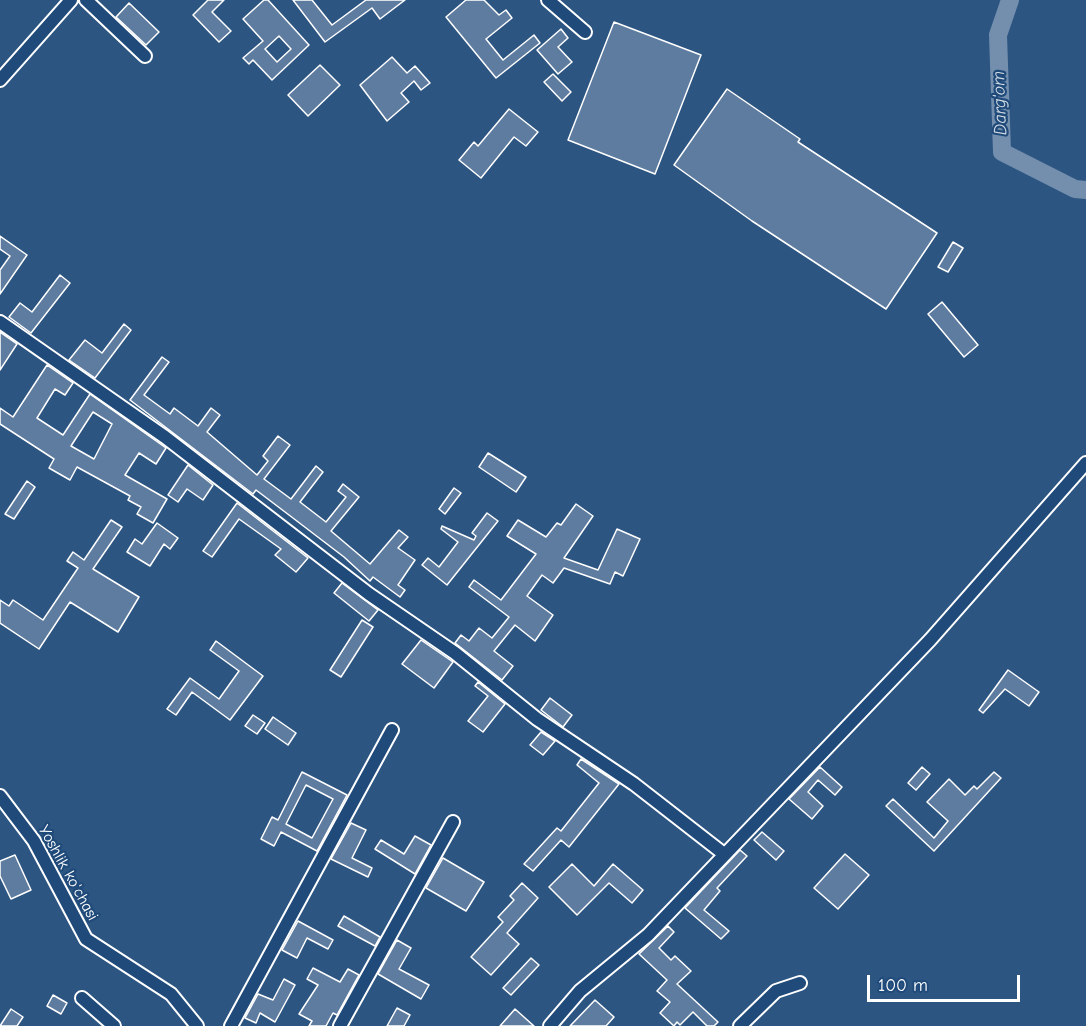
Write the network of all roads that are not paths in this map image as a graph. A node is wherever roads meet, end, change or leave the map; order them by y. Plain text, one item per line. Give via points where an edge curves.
1 (71, 0) edge
2 (86, 0) edge
3 (548, 0) edge
4 (585, 32) dead end
5 (145, 56) dead end
6 (0, 80) edge
7 (0, 322) edge
8 (1086, 463) edge
9 (392, 730) dead end
10 (0, 796) edge
11 (453, 822) dead end
12 (724, 854) junction
13 (800, 983) dead end
14 (82, 998) dead end
15 (114, 1026) edge
16 (197, 1026) edge
17 (231, 1026) edge
18 (340, 1026) edge
19 (550, 1026) edge
20 (740, 1026) edge

1 - 6 street
2 - 5 street
3 - 4 street
7 - 12 street via 165,437 369,594 455,653 537,719 634,784
8 - 12 street via 930,640
9 - 17 street
10 - 16 street, Yoshlik ko'chasi via 34,842 86,939 171,994
11 - 18 street
12 - 19 street via 648,935 580,991
13 - 20 street via 776,991
14 - 15 street

